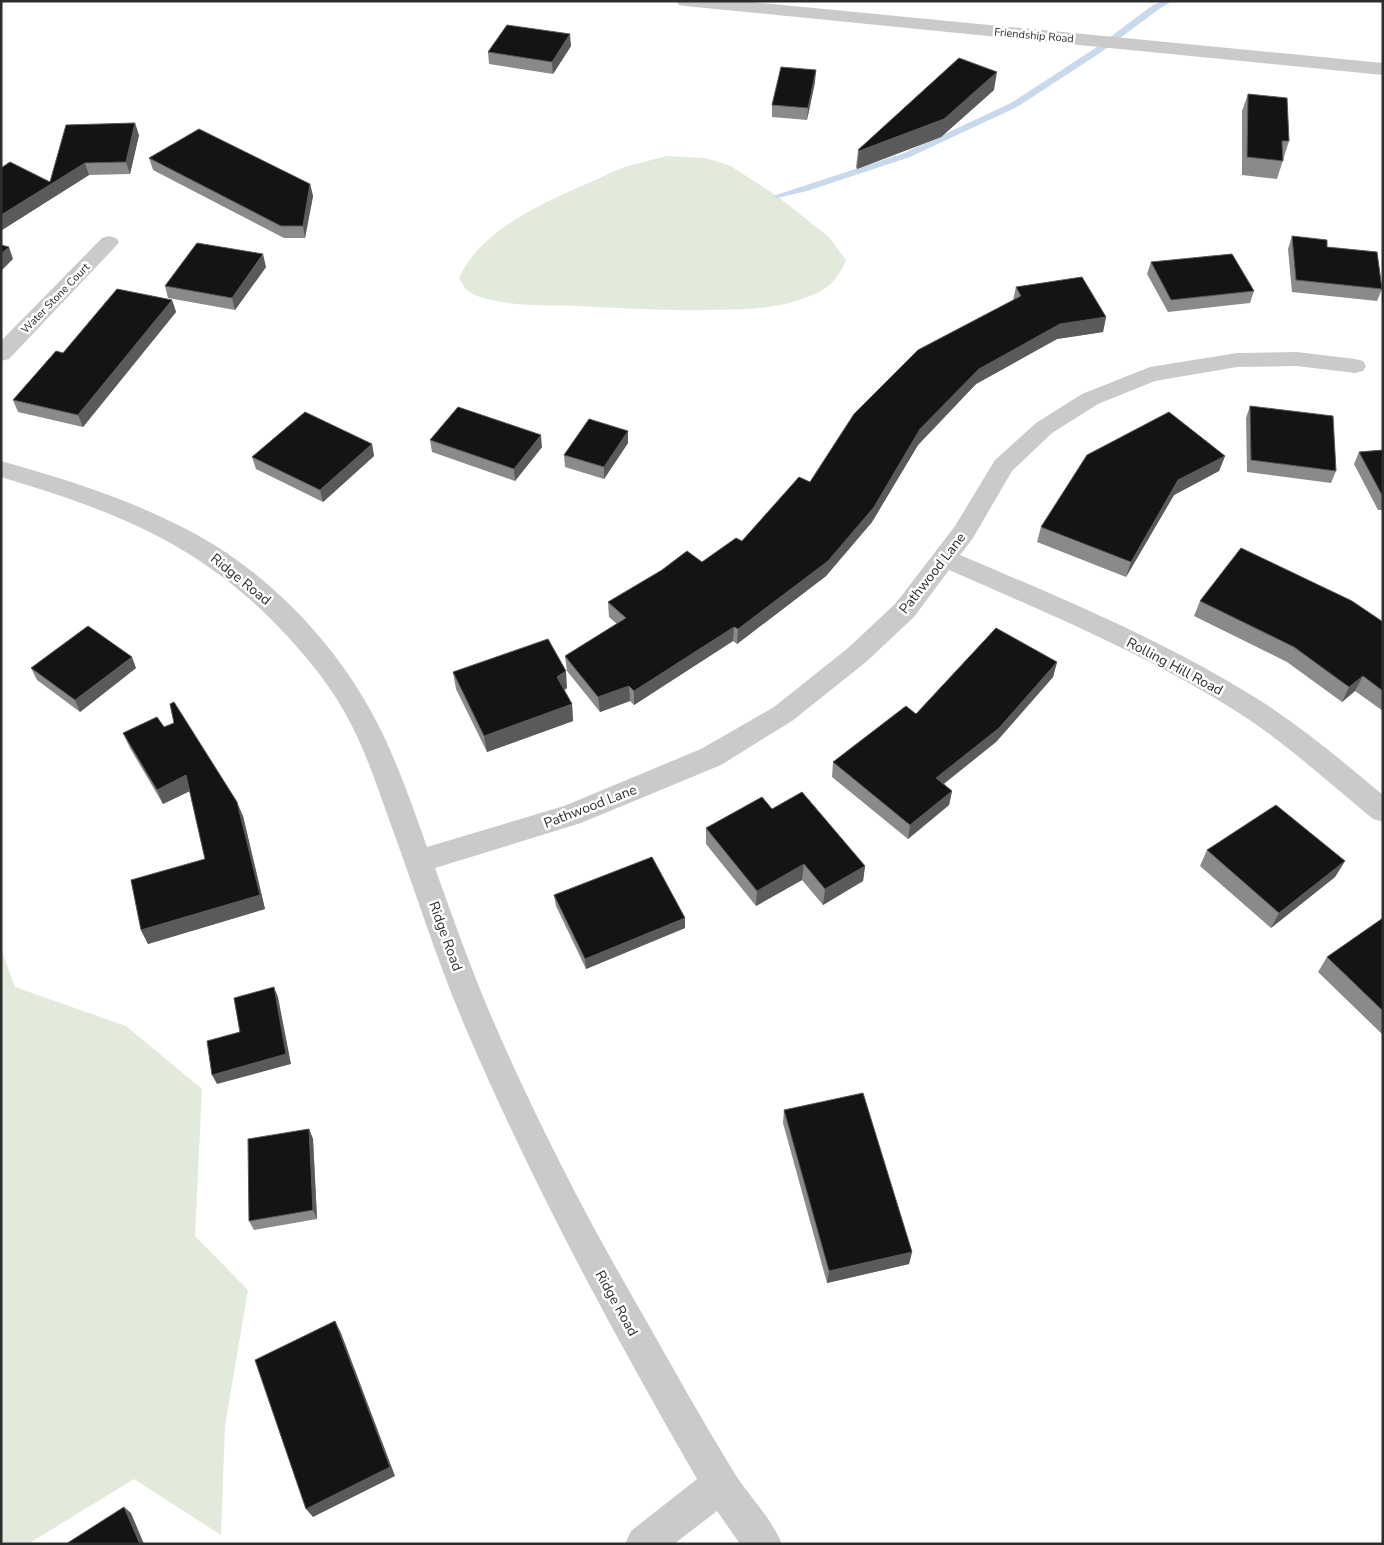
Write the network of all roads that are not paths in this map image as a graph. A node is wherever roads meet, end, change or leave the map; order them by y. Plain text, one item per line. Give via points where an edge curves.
1 (685, 1) edge
2 (1383, 69) edge
3 (109, 242) dead end
4 (1, 354) edge
5 (1355, 366) dead end
6 (1, 469) edge
7 (945, 558) junction
8 (1383, 811) edge
9 (419, 861) junction
10 (721, 1484) junction
11 (644, 1544) edge
12 (763, 1544) edge

1 - 2 street, Friendship Road
3 - 4 street, Water Stone Court
5 - 7 street, Pathwood Lane via 1297,359 1237,360 1150,374 1090,399 1044,428 1004,466
6 - 9 street, Ridge Road via 106,502 156,522 229,566 264,595 292,623 342,685 367,730
7 - 8 street, Rolling Hill Road via 1110,631 1196,675 1296,741
7 - 9 street, Pathwood Lane via 905,610 857,656 783,714 711,757 571,815
9 - 10 street, Ridge Road via 476,1016 541,1160 621,1312
10 - 11 street
10 - 12 street, Ridge Road

